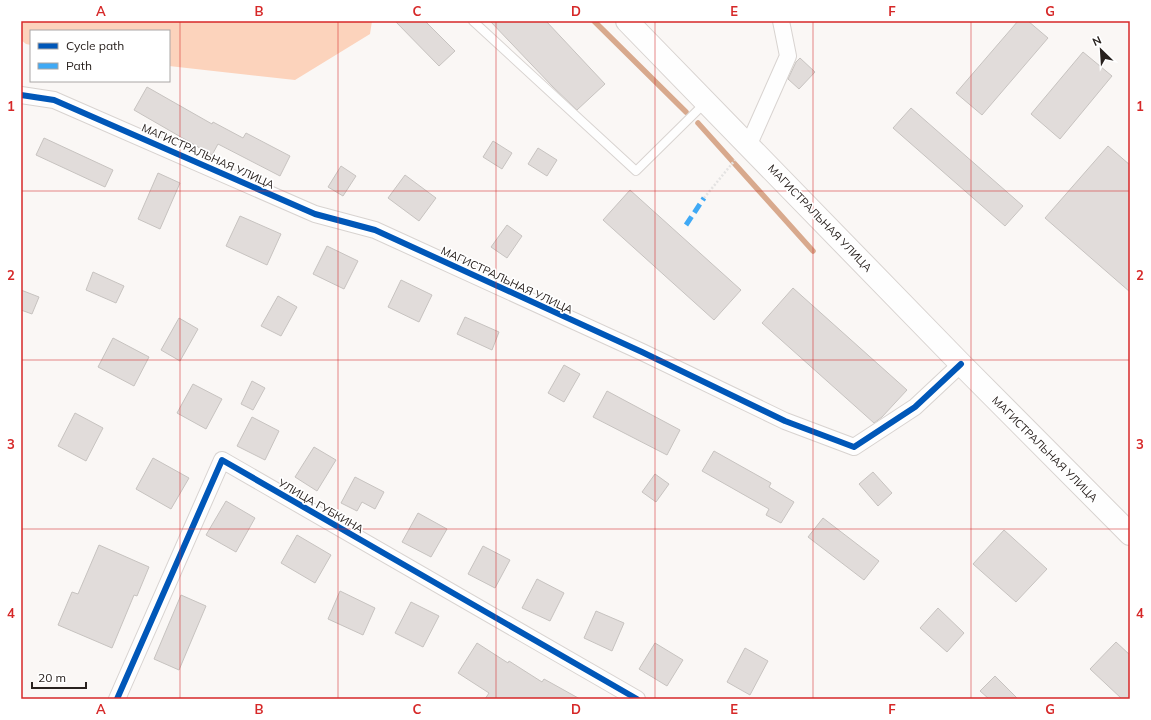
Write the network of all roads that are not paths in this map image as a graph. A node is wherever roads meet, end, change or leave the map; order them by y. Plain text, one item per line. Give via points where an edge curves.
1 (472, 21) edge
2 (627, 21) edge
3 (781, 21) edge
4 (21, 96) edge
5 (707, 102) junction
6 (743, 151) junction
7 (961, 364) junction
8 (1130, 534) edge
9 (117, 699) edge
10 (636, 699) edge

1 - 5 lane via 636,171
2 - 5 main road, МАГИСТРАЛЬНАЯ УЛИЦА
3 - 6 street via 788,56
4 - 7 street, МАГИСТРАЛЬНАЯ УЛИЦА via 54,100 316,214 375,230 785,421 854,447 915,407
5 - 6 main road, МАГИСТРАЛЬНАЯ УЛИЦА
6 - 7 main road, МАГИСТРАЛЬНАЯ УЛИЦА
7 - 8 main road, МАГИСТРАЛЬНАЯ УЛИЦА
9 - 10 street, УЛИЦА ГУБКИНА via 222,460

